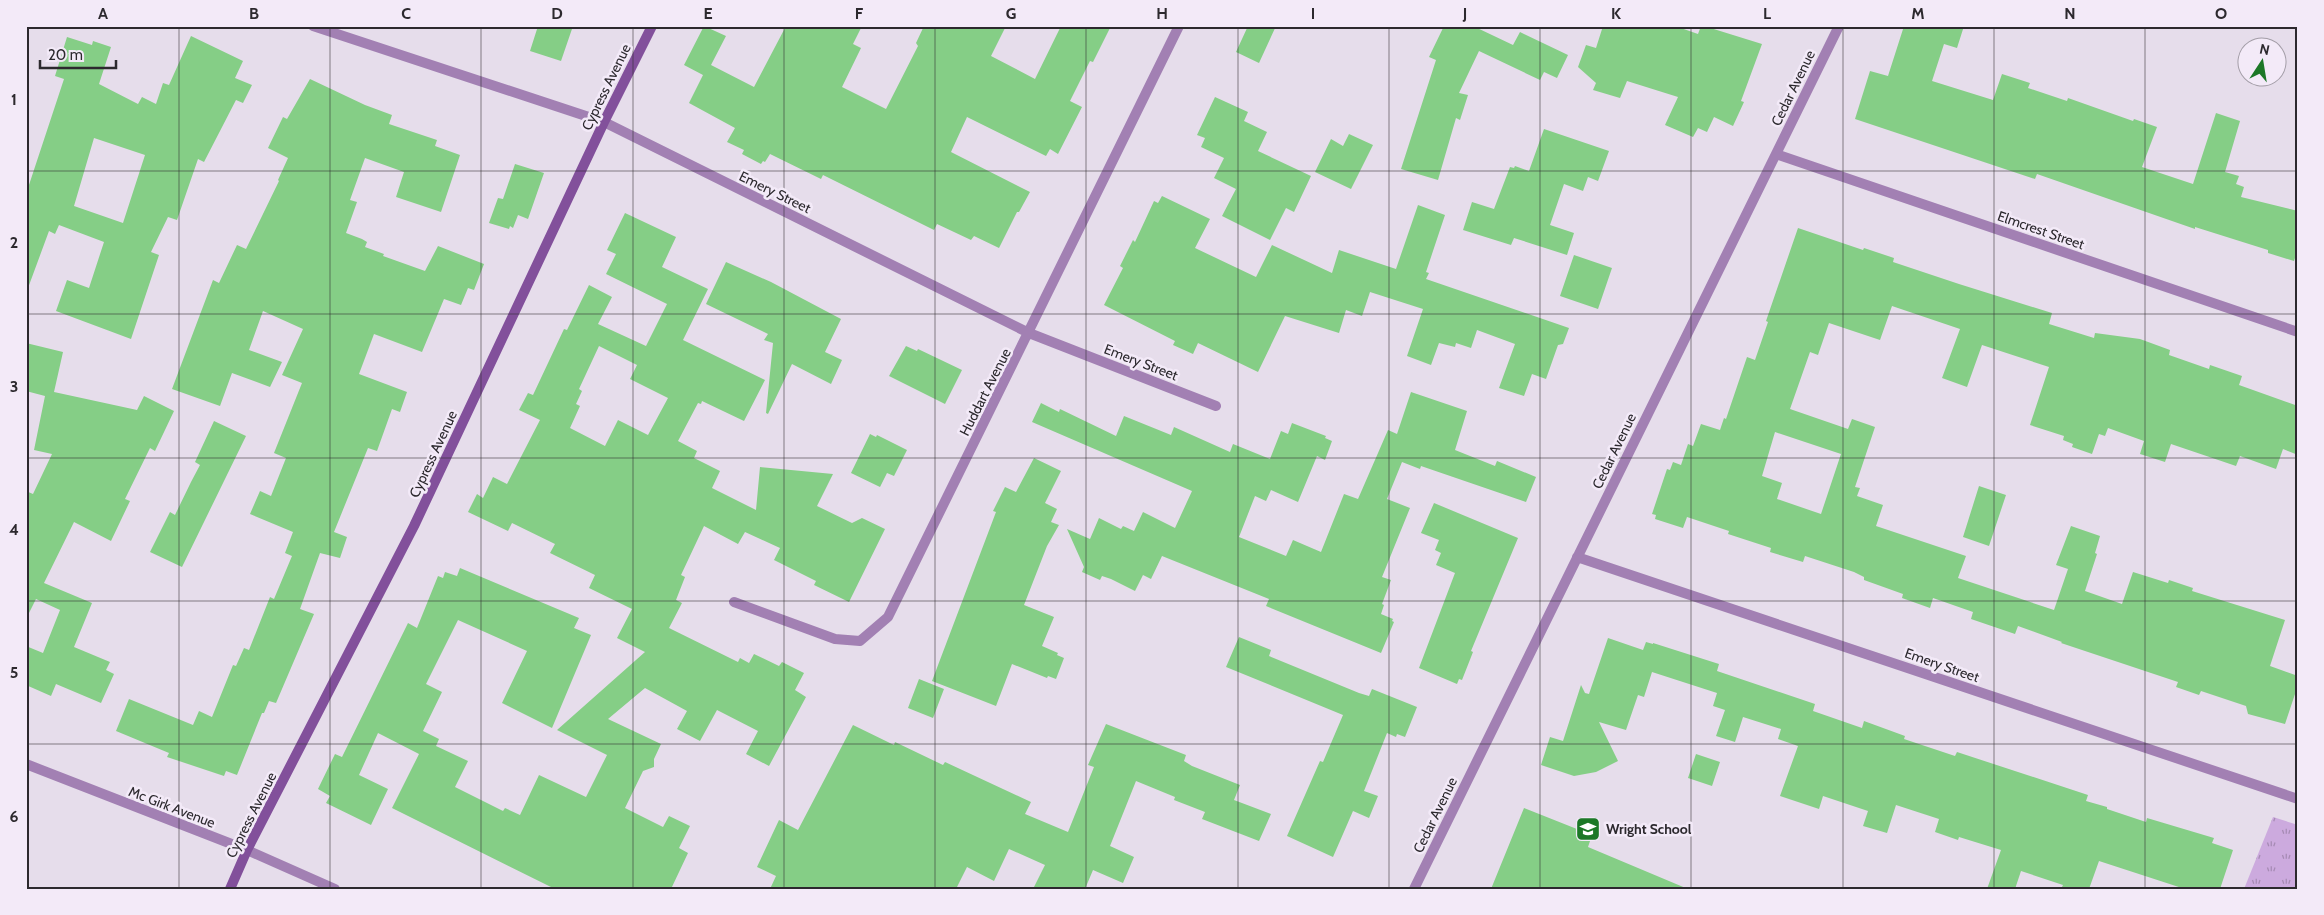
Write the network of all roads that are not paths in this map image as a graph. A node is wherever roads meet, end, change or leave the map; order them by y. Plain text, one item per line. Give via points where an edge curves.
1 (314, 26) edge
2 (652, 26) edge
3 (1179, 26) edge
4 (1839, 26) edge
5 (604, 122) junction
6 (1776, 154) junction
7 (2298, 332) edge
8 (1029, 333) junction
9 (1216, 406) dead end
10 (1578, 557) junction
11 (734, 602) dead end
12 (26, 764) edge
13 (2298, 799) edge
14 (247, 850) junction
15 (230, 889) edge
16 (335, 889) edge
17 (1414, 889) edge

1 - 5 street, Emery Street
2 - 5 street, Cypress Avenue
3 - 8 street, Huddart Avenue
4 - 6 street, Cedar Avenue
5 - 8 street, Emery Street
5 - 14 street, Cypress Avenue via 414,526
6 - 7 street, Elmcrest Street
6 - 10 street, Cedar Avenue
8 - 9 street, Emery Street
8 - 11 street, Huddart Avenue via 888,617 860,641 836,639
10 - 13 street, Emery Street
10 - 17 street, Cedar Avenue
12 - 14 street, Mc Girk Avenue
14 - 15 street, Cypress Avenue
14 - 16 street, Mc Girk Avenue

